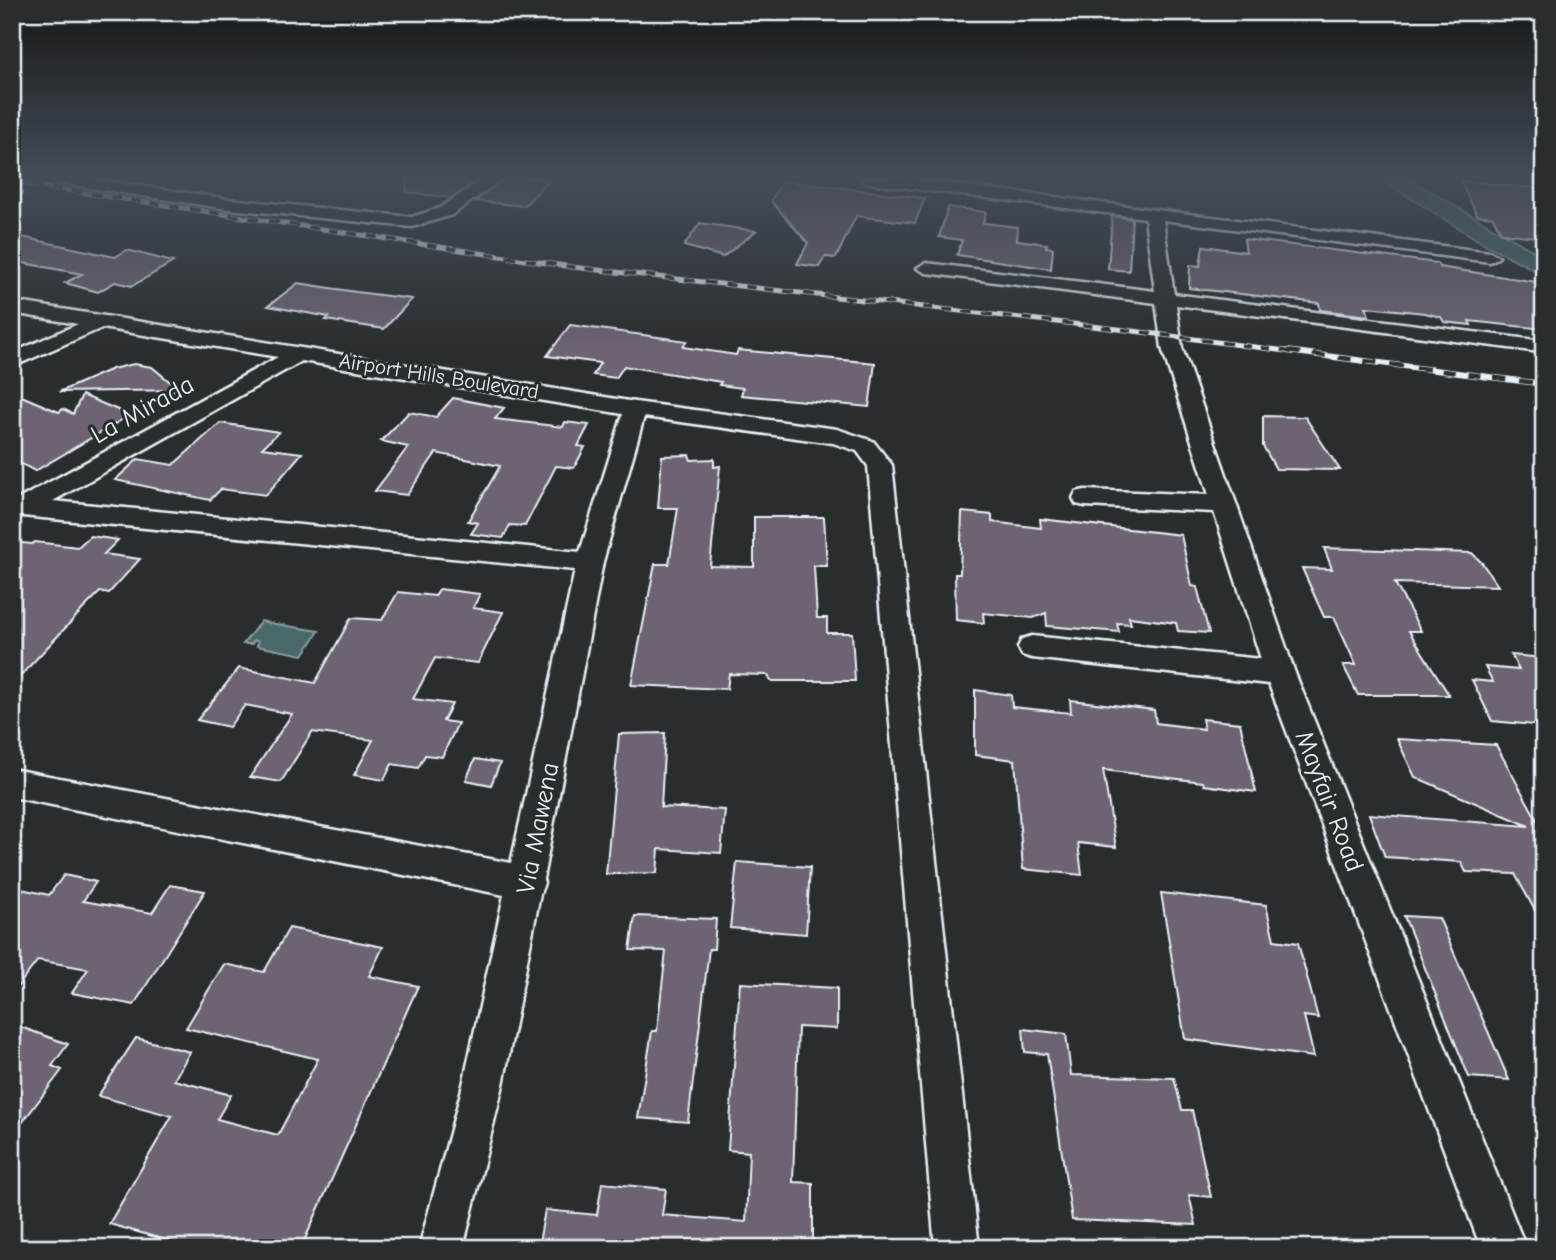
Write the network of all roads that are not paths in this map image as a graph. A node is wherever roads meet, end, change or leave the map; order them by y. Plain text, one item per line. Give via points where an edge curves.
1 (1156, 237) edge
2 (1339, 237) edge
3 (1490, 257) dead end
4 (926, 268) dead end
5 (1164, 299) junction
6 (12, 307) edge
7 (102, 320) junction
8 (1540, 346) dead end
9 (300, 353) junction
10 (12, 361) edge
11 (635, 409) junction
12 (1085, 498) dead end
13 (1224, 504) junction
14 (18, 510) edge
15 (590, 562) junction
16 (1032, 647) dead end
17 (1280, 673) junction
18 (12, 783) edge
19 (527, 883) junction
20 (441, 1248) edge
21 (957, 1248) edge
22 (1504, 1248) edge

1 - 5 street, Mayfair Road
2 - 3 street
4 - 5 street
5 - 8 street
5 - 13 street, Mayfair Road via 1172,348
6 - 7 street, Airport Hills Boulevard
7 - 9 street, Airport Hills Boulevard
7 - 10 street
9 - 11 street, Airport Hills Boulevard
9 - 14 street, La Mirada
11 - 15 street, Via Mawena
11 - 21 street, Airport Hills Boulevard via 837,436 865,446 880,465
12 - 13 street
13 - 17 street, Mayfair Road
14 - 15 street
15 - 19 street, Via Mawena
16 - 17 street
17 - 22 street, Mayfair Road
18 - 19 street
19 - 20 street, Via Mawena

